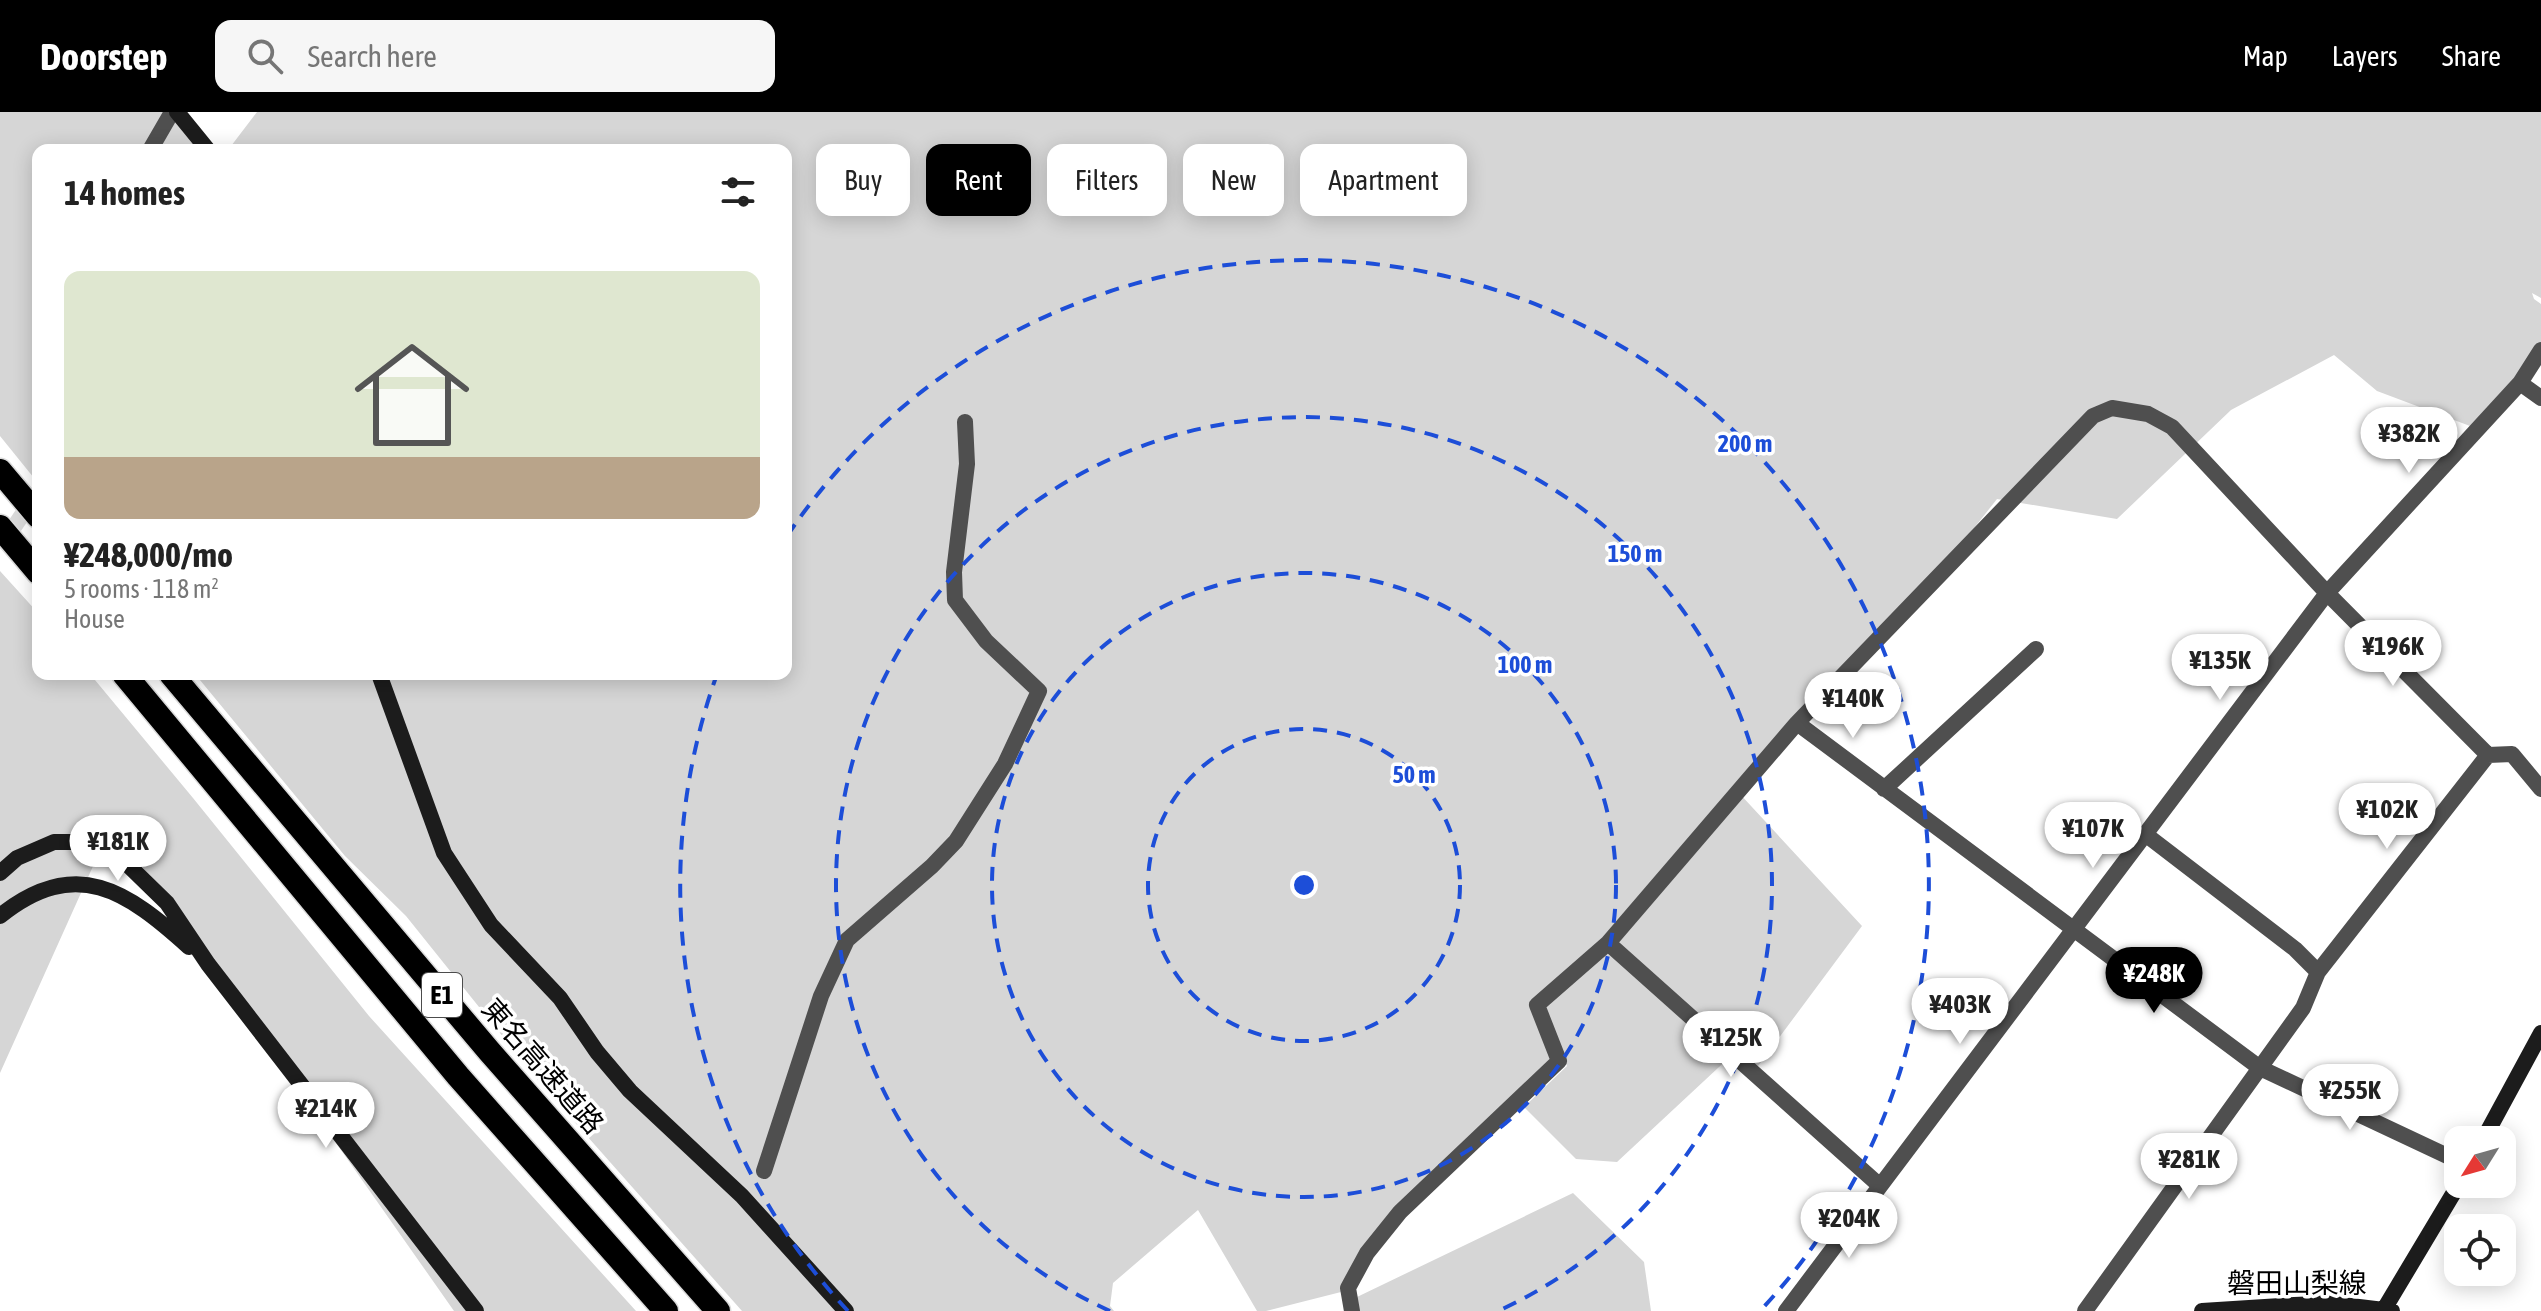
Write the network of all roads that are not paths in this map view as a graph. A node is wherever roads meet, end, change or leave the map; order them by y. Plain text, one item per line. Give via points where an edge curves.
1 (174, 112) edge
2 (154, 144) edge
3 (203, 144) edge
4 (2541, 350) edge
5 (2520, 383) junction
6 (2541, 398) edge
7 (965, 422) dead end
8 (0, 471) edge
9 (32, 509) edge
10 (0, 527) edge
11 (32, 565) edge
12 (2327, 593) junction
13 (2036, 649) dead end
14 (129, 680) edge
15 (176, 680) edge
16 (381, 680) edge
17 (1797, 723) junction
18 (2488, 755) junction
19 (1884, 789) junction
20 (2541, 789) edge
21 (2145, 834) junction
22 (0, 873) edge
23 (0, 916) edge
24 (2073, 931) junction
25 (1608, 943) junction
26 (208, 964) junction
27 (2318, 972) junction
28 (2541, 1033) edge
29 (2260, 1068) junction
30 (2491, 1126) edge
31 (2444, 1154) edge
32 (764, 1171) dead end
33 (1879, 1185) junction
34 (2451, 1198) edge
35 (476, 1311) edge
36 (666, 1311) edge
37 (718, 1311) edge
38 (846, 1311) edge
39 (1352, 1311) edge
40 (1786, 1311) edge
41 (2085, 1311) edge
42 (2202, 1311) edge
43 (2387, 1311) edge

1 - 2 street
1 - 3 main road
4 - 5 street
5 - 6 street
5 - 12 street
7 - 32 street via 967,464 955,600 986,641 1039,691 1005,764 956,841 847,940 821,996
8 - 9 highway
10 - 11 highway
12 - 17 street via 2172,427 2148,414 2112,408 2093,416
12 - 18 street
12 - 21 street
13 - 19 street
14 - 36 highway, E1 via 458,1076
15 - 37 highway, 東名高速道路 / E1 via 489,1051
16 - 38 main road via 444,853 491,925 560,998 630,1091 742,1196
17 - 19 street
17 - 25 street
18 - 20 street via 2512,754
18 - 27 street
19 - 24 street
21 - 24 street
21 - 27 street
22 - 26 main road via 17,858 54,842 94,842 128,865 167,903
23 - 26 main road via 25,898 61,885 96,884 150,911
24 - 29 street
24 - 33 street
25 - 33 street
25 - 39 street via 1537,1005 1559,1061 1400,1212 1367,1253 1348,1288
26 - 35 main road
27 - 29 street via 2303,1008
28 - 30 main road
29 - 31 street
29 - 41 street
33 - 40 street
34 - 43 main road
42 - 43 main road, 磐田山梨線 via 2326,1303

